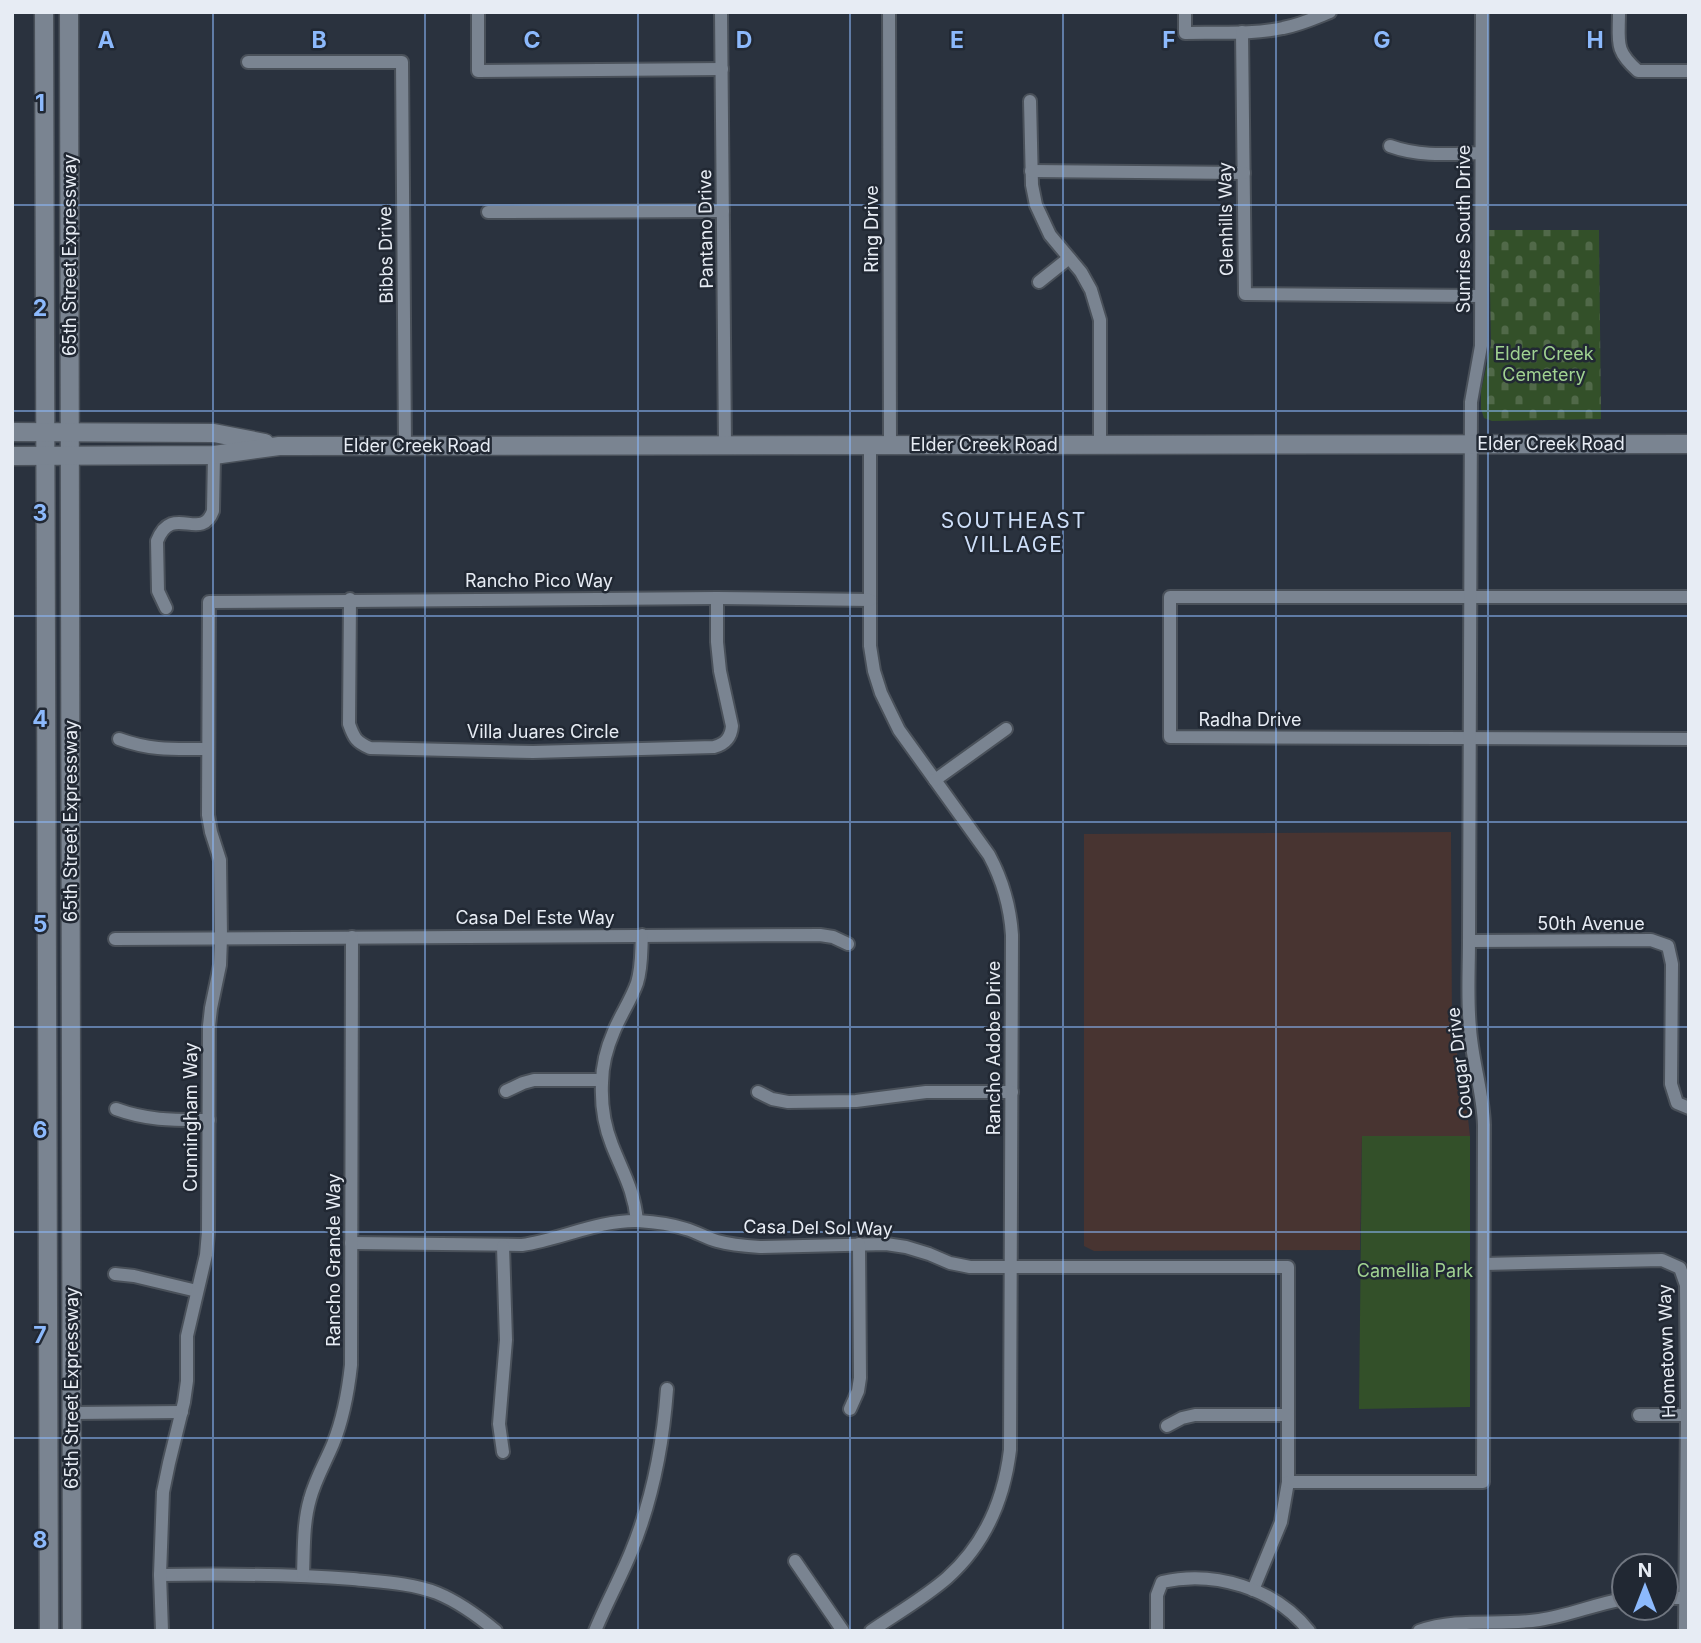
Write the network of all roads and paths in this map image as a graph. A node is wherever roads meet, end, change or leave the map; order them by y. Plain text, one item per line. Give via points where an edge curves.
1 (44, 12) edge
2 (69, 12) edge
3 (478, 12) edge
4 (721, 12) edge
5 (889, 12) edge
6 (1185, 12) edge
7 (1330, 12) edge
8 (1482, 12) edge
9 (1619, 12) edge
10 (1242, 32) junction
11 (248, 62) dead end
12 (722, 69) junction
13 (1689, 71) edge
14 (1031, 101) dead end
15 (1390, 146) dead end
16 (1481, 153) junction
17 (1031, 171) junction
18 (1244, 173) junction
19 (723, 211) junction
20 (488, 212) dead end
21 (1069, 258) junction
22 (1039, 282) dead end
23 (1481, 296) junction
24 (12, 432) edge
25 (46, 432) junction
26 (71, 432) junction
27 (1471, 444) junction
28 (1689, 444) edge
29 (870, 445) junction
30 (890, 445) junction
31 (1100, 445) junction
32 (279, 446) junction
33 (405, 446) junction
34 (725, 446) junction
35 (214, 455) junction
36 (12, 456) edge
37 (46, 456) junction
38 (71, 456) junction
39 (1470, 597) junction
40 (1689, 597) edge
41 (717, 598) junction
42 (350, 599) junction
43 (870, 600) junction
44 (209, 601) joint
45 (166, 608) dead end
46 (1006, 729) dead end
47 (119, 738) dead end
48 (1470, 738) junction
49 (1689, 738) edge
50 (208, 749) junction
51 (935, 780) junction
52 (642, 935) junction
53 (352, 937) junction
54 (221, 938) junction
55 (115, 939) dead end
56 (1469, 941) junction
57 (848, 944) dead end
58 (602, 1080) junction
59 (506, 1091) dead end
60 (758, 1092) dead end
61 (1012, 1092) junction
62 (1689, 1108) edge
63 (116, 1109) dead end
64 (209, 1120) junction
65 (637, 1221) junction
66 (351, 1243) junction
67 (859, 1244) junction
68 (503, 1246) junction
69 (1484, 1264) junction
70 (1011, 1267) junction
71 (116, 1274) dead end
72 (197, 1291) junction
73 (667, 1389) dead end
74 (850, 1409) dead end
75 (182, 1412) junction
76 (73, 1413) junction
77 (1288, 1415) junction
78 (1639, 1415) dead end
79 (1687, 1415) junction
80 (1167, 1426) dead end
81 (503, 1452) dead end
82 (1288, 1482) junction
83 (795, 1561) dead end
84 (160, 1575) junction
85 (303, 1575) junction
86 (1253, 1590) junction
87 (1680, 1598) edge
88 (1686, 1598) junction
89 (1610, 1601) edge
90 (1539, 1626) edge
91 (49, 1631) edge
92 (72, 1631) edge
93 (162, 1631) edge
94 (496, 1631) edge
95 (595, 1631) edge
96 (843, 1631) edge
97 (871, 1631) edge
98 (1157, 1631) edge
99 (1309, 1631) edge
100 (1419, 1631) edge
101 (1685, 1631) edge

1 - 25 main road, 65th Street Expressway
2 - 26 main road, 65th Street Expressway
3 - 12 street via 478,71
4 - 12 street, Pantano Drive
5 - 30 street, Ring Drive
6 - 10 street via 1185,33
7 - 10 street via 1284,28
8 - 16 street, Sunrise South Drive
9 - 13 street via 1621,52 1638,71
10 - 18 street, Glenhills Way
11 - 33 street, Bibbs Drive via 402,62
12 - 19 street, Pantano Drive
14 - 17 street
15 - 16 street via 1421,154
16 - 23 street, Sunrise South Drive
17 - 18 street
17 - 21 street via 1042,221
18 - 23 street, Glenhills Way via 1245,294
19 - 20 street
19 - 34 street, Pantano Drive
21 - 22 street
21 - 31 street via 1091,290 1100,320
23 - 27 street, Sunrise South Drive
24 - 25 main road, Elder Creek Road
25 - 26 main road, Elder Creek Road
25 - 37 main road, 65th Street Expressway
26 - 32 main road, Elder Creek Road via 214,433
26 - 38 main road, 65th Street Expressway
27 - 28 main road, Elder Creek Road
27 - 31 main road, Elder Creek Road
27 - 39 street, Cougar Drive
29 - 30 main road, Elder Creek Road
29 - 34 main road, Elder Creek Road
29 - 43 street, Rancho Adobe Drive
30 - 31 main road, Elder Creek Road
32 - 33 main road, Elder Creek Road
32 - 35 main road, Elder Creek Road
33 - 34 main road, Elder Creek Road
35 - 38 main road, Elder Creek Road
35 - 45 street via 213,510 208,521 167,526 157,541 158,591
36 - 37 main road, Elder Creek Road
37 - 38 main road, Elder Creek Road
37 - 91 main road, 65th Street Expressway
38 - 76 main road, 65th Street Expressway
39 - 40 street
39 - 48 street, Cougar Drive
39 - 48 street, Radha Drive via 1170,597 1170,737
41 - 42 street, Rancho Pico Way
41 - 42 street, Villa Juares Circle via 720,671 732,726 725,742 714,747 533,752 370,748 361,744 349,724
41 - 43 street, Rancho Pico Way
42 - 44 street, Rancho Pico Way
43 - 51 street, Rancho Adobe Drive via 870,646 881,693 899,730
44 - 50 street, Cunningham Way
46 - 51 street
47 - 50 street via 153,749
48 - 49 street
48 - 56 street, Cougar Drive
50 - 54 street, Cunningham Way via 208,815 220,860
51 - 61 street, Rancho Adobe Drive via 989,855 1010,910
52 - 53 street, Casa Del Este Way
52 - 57 street, Casa Del Este Way via 820,934
52 - 58 street via 638,981 614,1029
53 - 54 street, Casa Del Este Way
53 - 66 street, Rancho Grande Way
54 - 55 street, Casa Del Este Way
54 - 64 street, Cunningham Way via 209,1026
56 - 62 street, 50th Avenue via 1650,940 1668,946 1672,964 1671,1084 1677,1102
56 - 69 street, Cougar Drive via 1469,1027 1484,1110
58 - 59 street via 534,1080
58 - 65 street via 605,1123 632,1191
60 - 61 street via 788,1102 856,1101 926,1092
61 - 70 street, Rancho Adobe Drive
63 - 64 street via 155,1120
64 - 72 street, Cunningham Way via 208,1232
65 - 67 street, Casa Del Sol Way via 760,1247
65 - 68 street, Casa Del Sol Way via 607,1223 544,1242
66 - 68 street, Casa Del Sol Way
66 - 85 street, Rancho Grande Way via 347,1395 309,1503
67 - 70 street, Casa Del Sol Way via 906,1247 970,1267
67 - 74 street via 860,1378
68 - 81 street via 506,1340 499,1424
69 - 79 street, Hometown Way via 1662,1261 1680,1268 1686,1285
69 - 82 street, Cougar Drive via 1483,1482
70 - 77 street, Casa Del Sol Way via 1288,1267
70 - 97 street, Rancho Adobe Drive via 1010,1450 1000,1500 980,1541 964,1561
71 - 72 street
72 - 75 street, Cunningham Way via 187,1336
73 - 95 street via 661,1446 643,1518
75 - 76 street
75 - 84 street, Cunningham Way via 163,1492
76 - 92 main road, 65th Street Expressway
77 - 80 street via 1195,1415
77 - 82 street
78 - 79 street
79 - 88 street, Hometown Way
82 - 86 street via 1281,1522
83 - 96 street
84 - 85 street
84 - 93 street, Cunningham Way
85 - 94 street via 418,1587 455,1601
86 - 98 street via 1202,1578 1162,1582 1157,1595
86 - 99 street via 1288,1610
87 - 88 street
88 - 101 street, Hometown Way
89 - 90 street
90 - 100 street via 1449,1623

